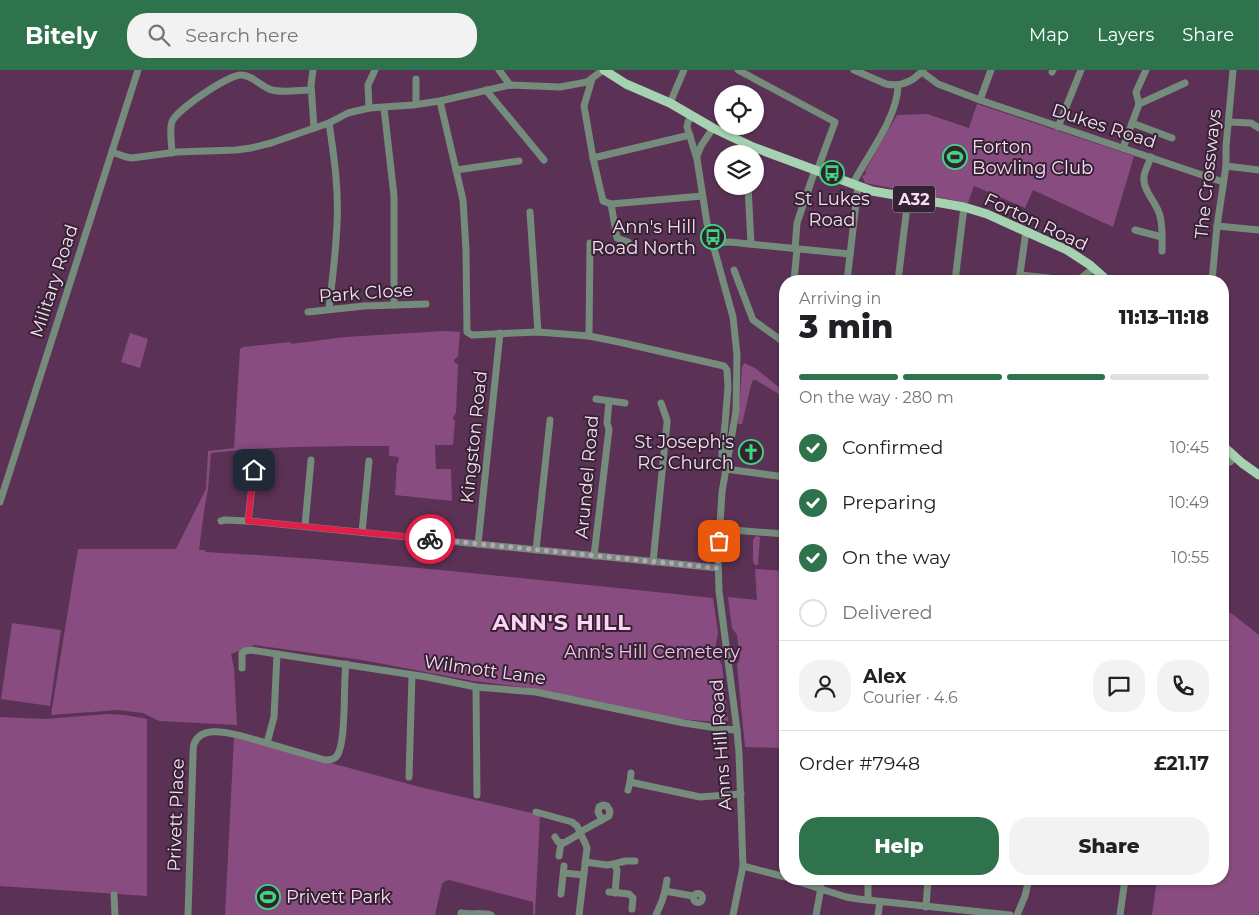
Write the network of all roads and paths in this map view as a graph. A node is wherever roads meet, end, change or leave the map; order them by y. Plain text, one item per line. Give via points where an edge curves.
1 (138, 70) edge
2 (313, 70) edge
3 (375, 70) edge
4 (499, 70) edge
5 (603, 70) edge
6 (684, 70) edge
7 (738, 70) edge
8 (854, 70) edge
9 (991, 70) edge
10 (1081, 70) edge
11 (1146, 70) edge
12 (1233, 70) edge
13 (922, 71) edge
14 (416, 79) dead end
15 (592, 79) junction
16 (1185, 83) dead end
17 (510, 85) junction
18 (898, 85) junction
19 (311, 90) junction
20 (486, 90) junction
21 (980, 100) junction
22 (440, 101) junction
23 (670, 103) junction
24 (416, 104) junction
25 (1139, 104) junction
26 (369, 108) junction
27 (384, 108) junction
28 (691, 116) junction
29 (1229, 122) junction
30 (329, 123) junction
31 (1132, 123) junction
32 (1058, 127) junction
33 (314, 128) junction
34 (712, 128) junction
35 (1259, 128) edge
36 (690, 135) junction
37 (1172, 138) dead end
38 (743, 145) edge
39 (1123, 148) junction
40 (112, 152) junction
41 (172, 153) junction
42 (764, 154) edge
43 (1151, 157) junction
44 (593, 158) junction
45 (697, 159) junction
46 (519, 160) dead end
47 (544, 160) dead end
48 (1226, 166) junction
49 (456, 170) junction
50 (816, 170) junction
51 (1259, 170) edge
52 (1223, 182) junction
53 (856, 185) junction
54 (748, 195) edge
55 (702, 196) junction
56 (908, 198) junction
57 (611, 204) junction
58 (964, 207) junction
59 (530, 212) dead end
60 (1217, 226) junction
61 (1135, 230) dead end
62 (1259, 230) edge
63 (1026, 231) junction
64 (1162, 237) junction
65 (628, 242) dead end
66 (590, 243) dead end
67 (713, 243) junction
68 (751, 244) junction
69 (796, 249) junction
70 (1162, 251) dead end
71 (850, 254) junction
72 (1094, 268) junction
73 (734, 270) dead end
74 (794, 275) edge
75 (848, 275) edge
76 (899, 275) edge
77 (956, 275) edge
78 (1019, 275) edge
79 (1085, 275) edge
80 (1102, 275) edge
81 (1213, 275) edge
82 (426, 304) dead end
83 (394, 305) junction
84 (329, 309) junction
85 (308, 312) dead end
86 (538, 332) junction
87 (500, 333) junction
88 (589, 336) junction
89 (779, 338) edge
90 (596, 399) dead end
91 (609, 401) junction
92 (625, 403) dead end
93 (661, 403) dead end
94 (550, 420) dead end
95 (1229, 451) edge
96 (1235, 457) junction
97 (728, 459) junction
98 (311, 460) dead end
99 (369, 461) dead end
100 (251, 462) dead end
101 (1229, 462) edge
102 (726, 469) junction
103 (1259, 475) edge
104 (779, 476) edge
105 (0, 502) edge
106 (221, 521) dead end
107 (248, 521) junction
108 (305, 526) junction
109 (719, 529) junction
110 (362, 532) junction
111 (779, 534) edge
112 (478, 544) junction
113 (536, 550) junction
114 (594, 556) junction
115 (653, 562) junction
116 (718, 568) junction
117 (277, 654) junction
118 (346, 664) junction
119 (242, 668) dead end
120 (412, 675) junction
121 (476, 687) junction
122 (738, 730) junction
123 (267, 743) junction
124 (631, 773) dead end
125 (409, 777) dead end
126 (630, 782) junction
127 (628, 790) dead end
128 (741, 794) junction
129 (478, 795) dead end
130 (536, 812) dead end
131 (602, 820) dead end
132 (581, 833) junction
133 (555, 837) dead end
134 (561, 843) junction
135 (559, 856) dead end
136 (634, 861) dead end
137 (586, 862) junction
138 (614, 864) junction
139 (743, 866) junction
140 (584, 875) junction
141 (779, 875) edge
142 (666, 880) dead end
143 (815, 885) edge
144 (868, 885) edge
145 (928, 885) edge
146 (1027, 885) edge
147 (1124, 885) edge
148 (821, 888) junction
149 (665, 892) junction
150 (114, 894) dead end
151 (561, 894) dead end
152 (693, 896) dead end
153 (868, 900) junction
154 (880, 902) junction
155 (926, 907) junction
156 (632, 909) dead end
157 (461, 912) edge
158 (115, 915) edge
159 (188, 915) edge
160 (491, 915) edge
161 (579, 915) edge
162 (656, 915) edge
163 (733, 915) edge
164 (816, 915) edge
165 (878, 915) edge
166 (1010, 915) edge
167 (1017, 915) edge
168 (1120, 915) edge

1 - 40 street, Military Road
2 - 19 street
3 - 26 street via 368,85
4 - 17 street
5 - 15 street
5 - 23 main road, A32
6 - 23 street
7 - 50 street via 835,122
8 - 18 street via 886,84
9 - 21 street
10 - 32 street
11 - 25 street via 1136,92
12 - 29 street, The Crossways
13 - 18 street via 911,81
13 - 21 street, Dukes Road via 938,84
14 - 24 street
15 - 17 street via 560,87
15 - 44 street via 584,106
16 - 25 street
17 - 20 street
18 - 53 street via 890,119 856,178
19 - 33 street
19 - 41 street via 276,91 247,76 230,77 174,117 171,124
20 - 22 street
20 - 47 street
21 - 32 street, Dukes Road
22 - 24 street
22 - 49 street
23 - 28 main road, A32
24 - 27 street
25 - 31 street
26 - 27 street
26 - 30 street via 348,113
27 - 83 street via 394,196
28 - 34 main road, Forton Road / A32
28 - 36 street, Anns Hill Road via 687,124
29 - 35 street via 1251,123
29 - 48 street, The Crossways
30 - 33 street
30 - 84 street via 336,177 337,224
31 - 37 street
31 - 39 street
32 - 39 street, Dukes Road
33 - 41 street via 251,148
34 - 38 main road, Forton Road / A32
34 - 45 street via 699,148
36 - 44 street
36 - 45 street, Anns Hill Road
39 - 43 street, Dukes Road
40 - 41 street via 131,158
40 - 105 street, Military Road
42 - 50 main road, Forton Road / A32
43 - 52 street, Dukes Road
43 - 64 street via 1144,184 1157,208
44 - 57 street via 603,201
45 - 55 street, Anns Hill Road
46 - 49 street
48 - 51 street
48 - 52 street, The Crossways
49 - 87 street via 463,207 466,330 474,335
50 - 53 main road, Forton Road / A32
50 - 69 street via 797,223
52 - 60 street, The Crossways
53 - 56 main road, Forton Road / A32
53 - 71 street
54 - 68 street
55 - 57 street
55 - 67 street, Anns Hill Road
56 - 58 main road, Forton Road / A32
56 - 76 street
57 - 65 street via 617,238
58 - 63 main road, Forton Road / A32
58 - 77 street
59 - 86 street
60 - 62 street
60 - 81 street, The Crossways
61 - 64 street
63 - 72 main road, Forton Road / A32
63 - 78 street
64 - 70 street
66 - 88 street
67 - 68 street
67 - 97 street, Anns Hill Road via 736,337 737,397
68 - 69 street
69 - 71 street
69 - 74 street
71 - 75 street
72 - 79 street
72 - 80 main road, Forton Road / A32
73 - 89 street via 753,320
82 - 83 street, Park Close
83 - 84 street, Park Close
84 - 85 street, Park Close
86 - 87 street
86 - 88 street
87 - 112 street, Kingston Road
88 - 97 street via 727,368 722,457
90 - 91 street, Arundel Road
91 - 92 street, Arundel Road
91 - 114 street, Arundel Road
93 - 115 street via 668,423
94 - 113 street
95 - 96 main road
96 - 101 street
96 - 103 main road
97 - 102 street, Anns Hill Road
98 - 108 street
99 - 110 street
100 - 107 street via 254,470
102 - 104 street
102 - 109 street, Anns Hill Road
106 - 107 street
107 - 108 street
108 - 110 street
109 - 111 street
109 - 116 street, Anns Hill Road
110 - 112 street
112 - 113 street
113 - 114 street
114 - 115 street
115 - 116 street
116 - 122 street, Anns Hill Road
117 - 118 street, Wilmott Lane
117 - 119 street, Wilmott Lane via 245,650
117 - 123 street via 274,717
118 - 120 street, Wilmott Lane
118 - 123 street via 343,737 335,757 325,760
120 - 121 street, Wilmott Lane
120 - 125 street
121 - 122 street, Wilmott Lane via 536,692 684,723
121 - 129 street
122 - 128 street, Anns Hill Road
123 - 159 street, Privett Place via 217,732 197,738 194,746
124 - 126 street
126 - 127 street
126 - 128 street via 700,797
128 - 139 street, Anns Hill Road
130 - 132 street via 572,822
131 - 132 street
132 - 134 street
132 - 137 street via 587,848
133 - 134 street
134 - 135 street
136 - 138 street
137 - 138 street
137 - 140 street
138 - 156 street via 618,870 612,892 629,894 633,898
139 - 141 street
139 - 163 street, Anns Hill Road
140 - 151 street via 564,869
140 - 161 street
142 - 149 street
143 - 148 street
144 - 153 street
145 - 155 street
146 - 167 street
147 - 168 street
148 - 153 street via 846,897
148 - 164 street
149 - 152 street
149 - 162 street
150 - 158 street
153 - 154 street
154 - 155 street
154 - 165 street
155 - 166 street
157 - 160 street

